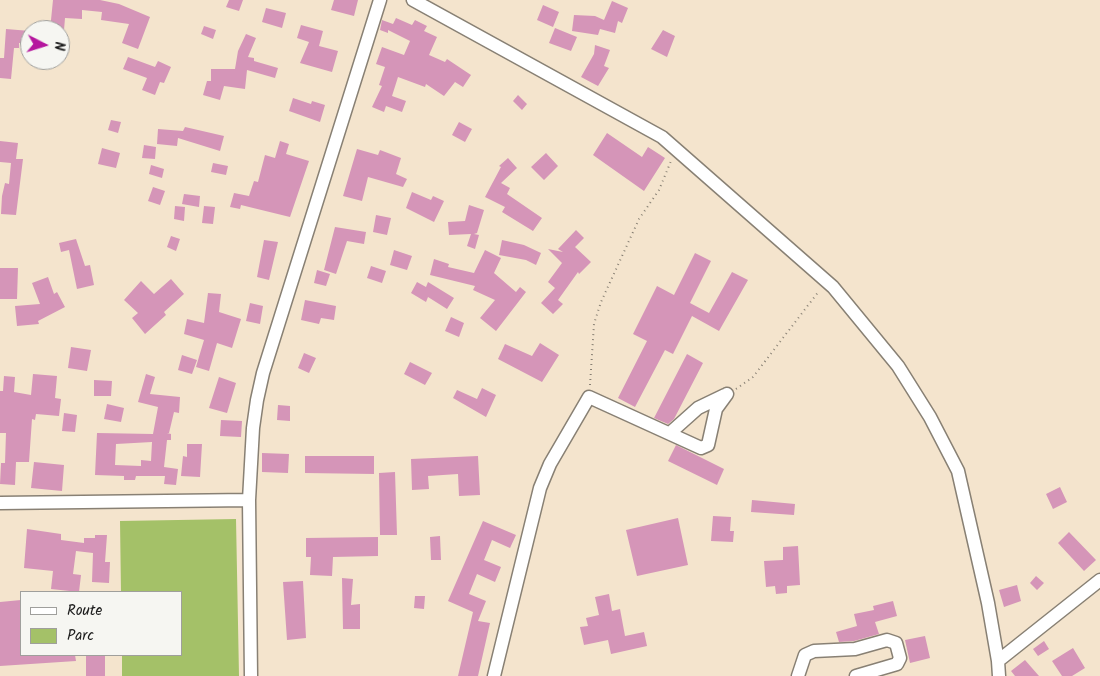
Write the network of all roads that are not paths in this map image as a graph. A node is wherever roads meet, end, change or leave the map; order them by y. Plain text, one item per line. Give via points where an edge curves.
1 (380, 0) edge
2 (413, 0) edge
3 (670, 433) junction
4 (249, 500) junction
5 (0, 503) edge
6 (1100, 580) edge
7 (998, 661) junction
8 (252, 676) edge
9 (494, 676) edge
10 (798, 676) edge
11 (856, 676) edge
12 (999, 676) edge

1 - 4 street via 263,373 253,428
2 - 7 street via 662,137 827,280 898,366 930,416 958,471
3 - 3 street via 704,448 708,445 716,409 727,394 698,408
3 - 9 street via 589,397 550,464 540,488
4 - 5 street
4 - 8 street
6 - 7 street
7 - 12 street
10 - 11 street via 802,660 809,653 855,648 887,640 896,644 900,658 896,664

